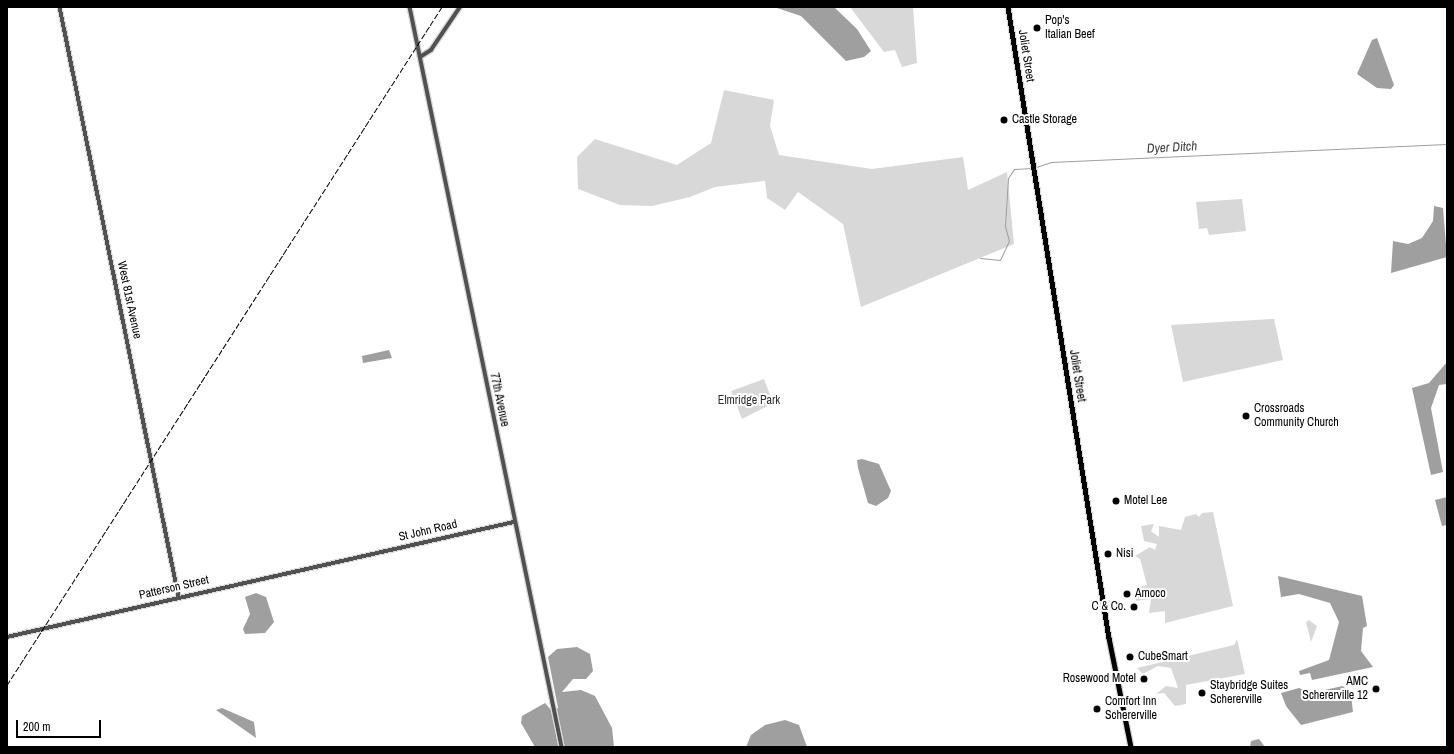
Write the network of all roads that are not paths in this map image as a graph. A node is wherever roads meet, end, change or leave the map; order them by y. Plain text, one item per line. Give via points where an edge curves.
1 (60, 7) edge
2 (410, 7) edge
3 (460, 7) edge
4 (1008, 7) edge
5 (420, 56) junction
6 (514, 522) junction
7 (346, 560) joint
8 (179, 597) junction
9 (7, 637) edge
10 (562, 747) edge
11 (1131, 747) edge

1 - 8 street, West 81st Avenue
2 - 5 street, 77th Avenue
3 - 5 street via 431,50
4 - 11 main road, Joliet Street via 1108,635
5 - 6 street, 77th Avenue
6 - 7 street, St John Road
6 - 10 street, 77th Avenue
7 - 8 street, Patterson Street
8 - 9 street, Patterson Street

